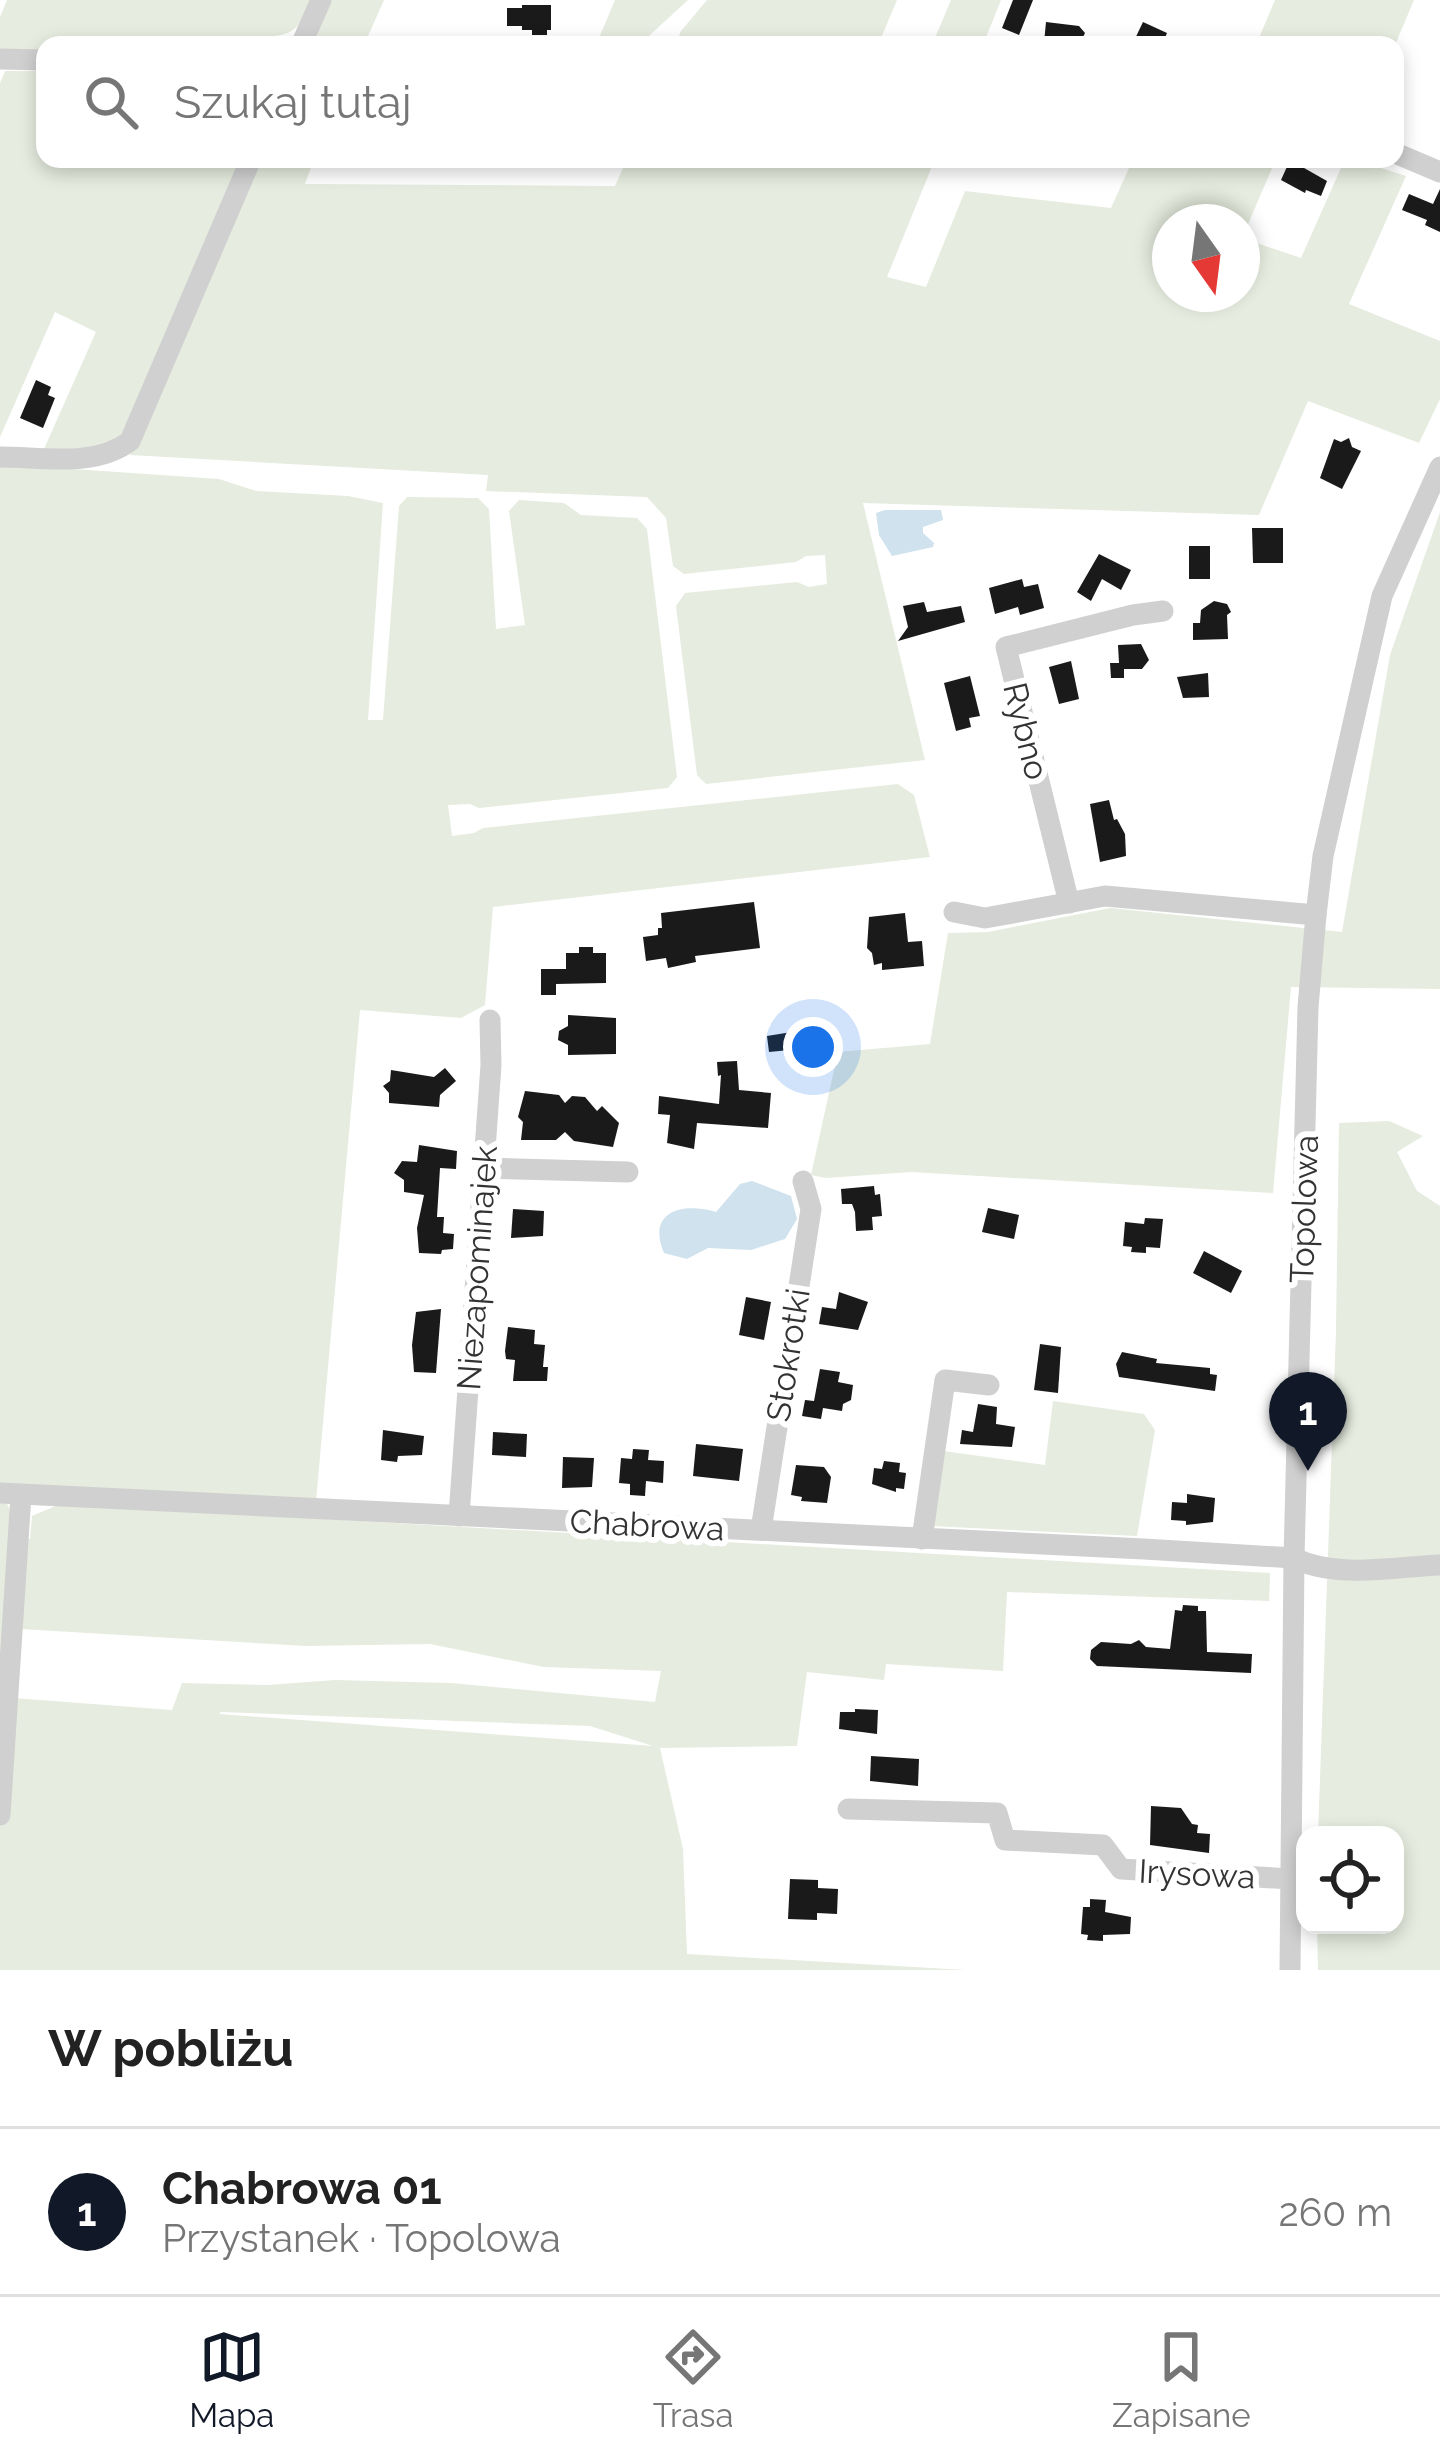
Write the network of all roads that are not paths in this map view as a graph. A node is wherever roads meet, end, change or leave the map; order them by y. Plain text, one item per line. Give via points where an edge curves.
1 (321, 0) edge
2 (305, 36) edge
3 (0, 59) edge
4 (36, 60) edge
5 (1404, 158) edge
6 (247, 168) edge
7 (1440, 172) edge
8 (0, 457) edge
9 (1440, 467) edge
10 (1163, 611) dead end
11 (1069, 903) junction
12 (954, 912) dead end
13 (1316, 915) junction
14 (490, 1020) dead end
15 (484, 1168) junction
16 (628, 1172) dead end
17 (803, 1181) dead end
18 (989, 1385) dead end
19 (10, 1494) edge
20 (459, 1516) junction
21 (760, 1530) junction
22 (922, 1539) junction
23 (1294, 1558) junction
24 (1440, 1565) edge
25 (848, 1809) dead end
26 (0, 1815) edge
27 (1291, 1879) junction
28 (1290, 1970) edge

1 - 2 street
3 - 4 street
5 - 7 street
6 - 8 street via 130,441 91,458
9 - 13 street, Topolowa via 1382,596
10 - 11 street, Rybno via 1006,647
11 - 12 street via 985,918
11 - 13 street via 1105,896
13 - 23 street, Topolowa
14 - 15 street, Niezapominajek
15 - 16 street
15 - 20 street, Niezapominajek
17 - 21 street, Stokrotki via 811,1209
18 - 22 street via 946,1380
19 - 20 street, Chabrowa
19 - 26 street
20 - 21 street, Chabrowa
21 - 22 street, Chabrowa
22 - 23 street, Chabrowa
23 - 24 street, Chabrowa via 1362,1569
23 - 27 street, Topolowa
25 - 27 street, Irysowa via 997,1813 1005,1840 1103,1845 1121,1869
27 - 28 street, Topolowa

